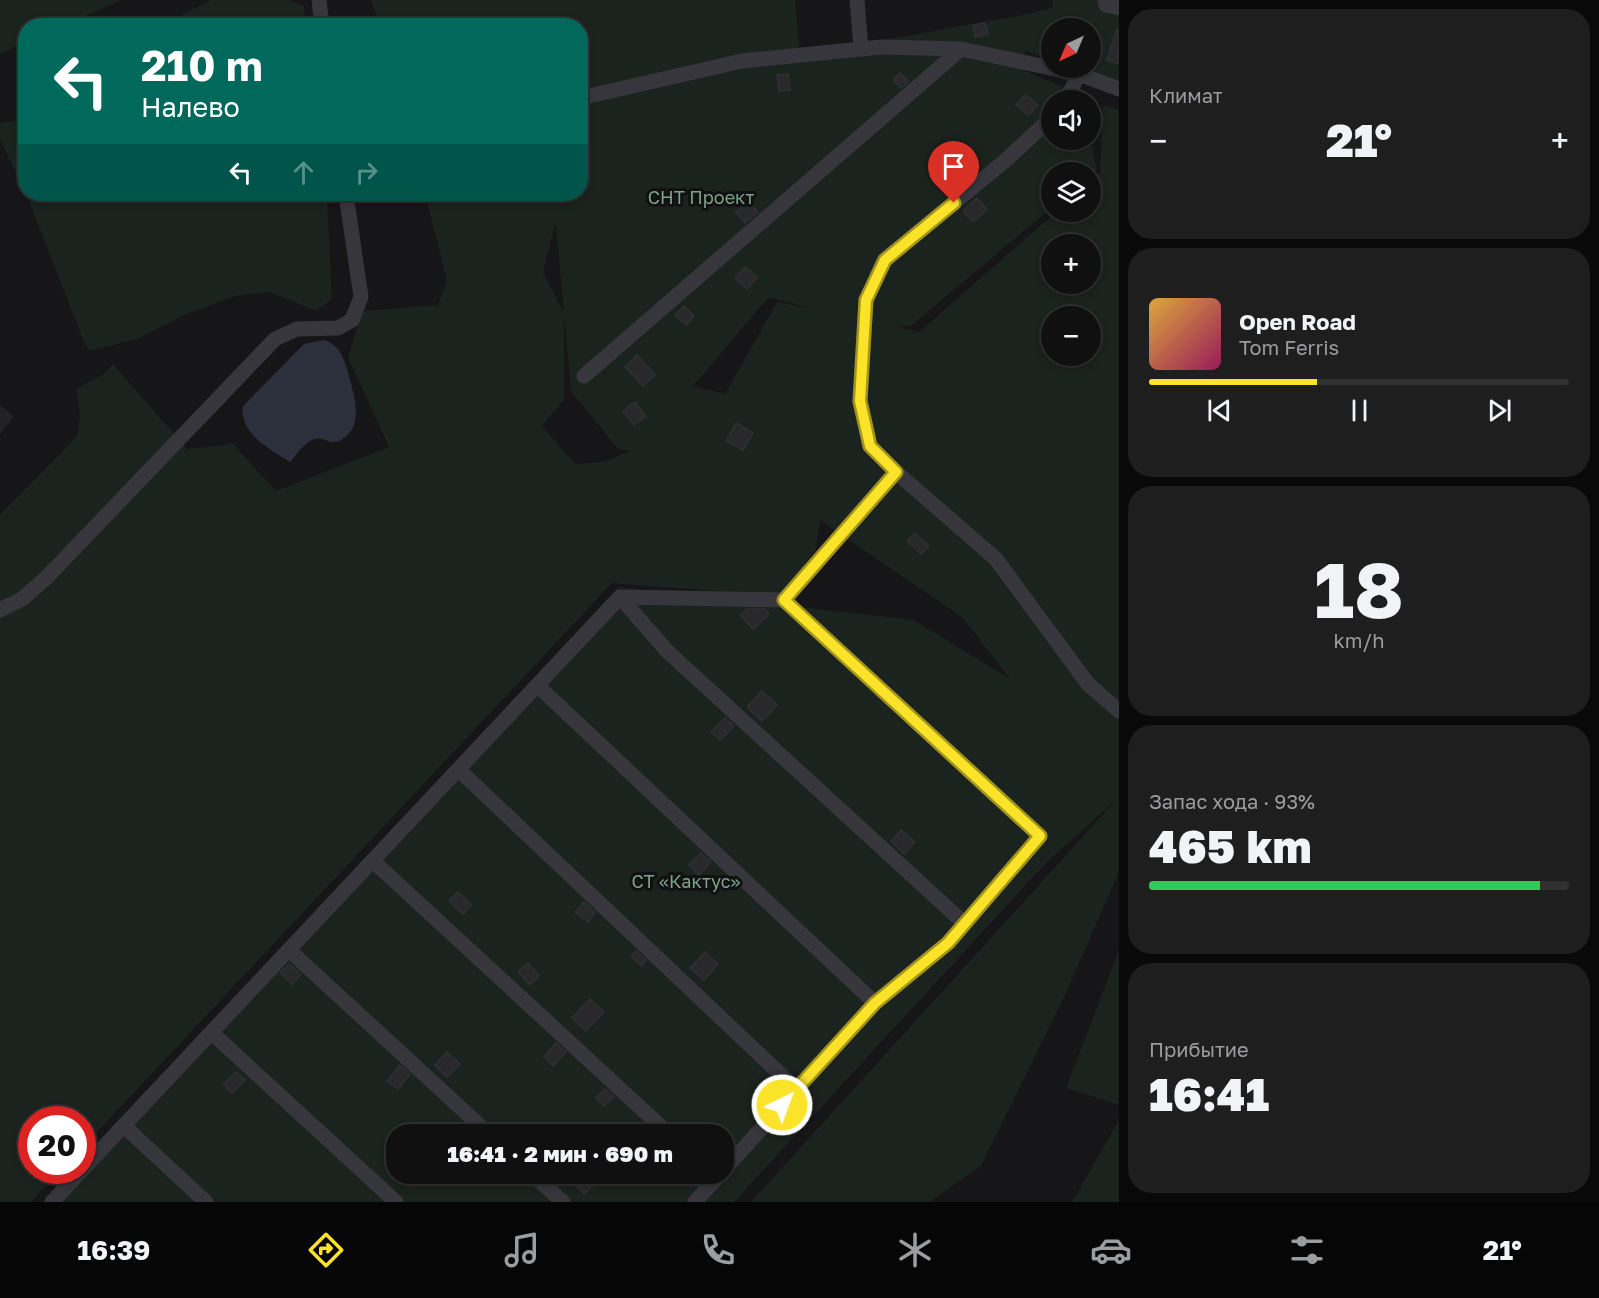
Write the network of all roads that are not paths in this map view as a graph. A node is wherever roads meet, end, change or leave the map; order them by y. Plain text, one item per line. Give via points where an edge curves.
1 (319, 0) edge
2 (857, 0) edge
3 (1105, 0) edge
4 (1119, 8) edge
5 (321, 18) edge
6 (861, 49) junction
7 (961, 49) junction
8 (1041, 66) edge
9 (1090, 78) edge
10 (1119, 89) edge
11 (588, 96) edge
12 (1041, 127) edge
13 (347, 201) edge
14 (585, 376) dead end
15 (896, 472) junction
16 (620, 597) junction
17 (784, 600) junction
18 (0, 610) edge
19 (538, 686) junction
20 (1119, 711) edge
21 (459, 770) junction
22 (373, 861) junction
23 (965, 924) junction
24 (290, 950) junction
25 (875, 1003) junction
26 (212, 1033) junction
27 (796, 1089) junction
28 (478, 1124) edge
29 (658, 1124) edge
30 (124, 1126) junction
31 (734, 1157) edge
32 (543, 1184) edge
33 (710, 1184) edge
34 (52, 1202) edge
35 (206, 1202) edge
36 (396, 1202) edge
37 (563, 1202) edge
38 (695, 1202) edge

1 - 5 lane
2 - 6 lane
3 - 4 lane via 1106,5
6 - 7 lane
6 - 11 lane via 742,61
7 - 8 lane
7 - 14 lane
9 - 10 lane
12 - 15 lane via 885,260 866,300 860,401 870,446
13 - 18 lane via 361,297 352,320 338,328 297,329 274,339 47,577 22,599
15 - 17 lane
15 - 20 lane via 996,559 1088,684
16 - 17 lane
16 - 19 lane
16 - 23 lane via 667,651
17 - 23 lane via 1040,836
19 - 21 lane
19 - 25 lane
21 - 22 lane
21 - 27 lane
22 - 24 lane
22 - 29 lane
23 - 25 lane via 948,943
24 - 26 lane
24 - 28 lane
25 - 27 lane
26 - 30 lane
26 - 36 lane
27 - 31 lane
30 - 34 lane
30 - 35 lane
32 - 37 lane
33 - 38 lane

